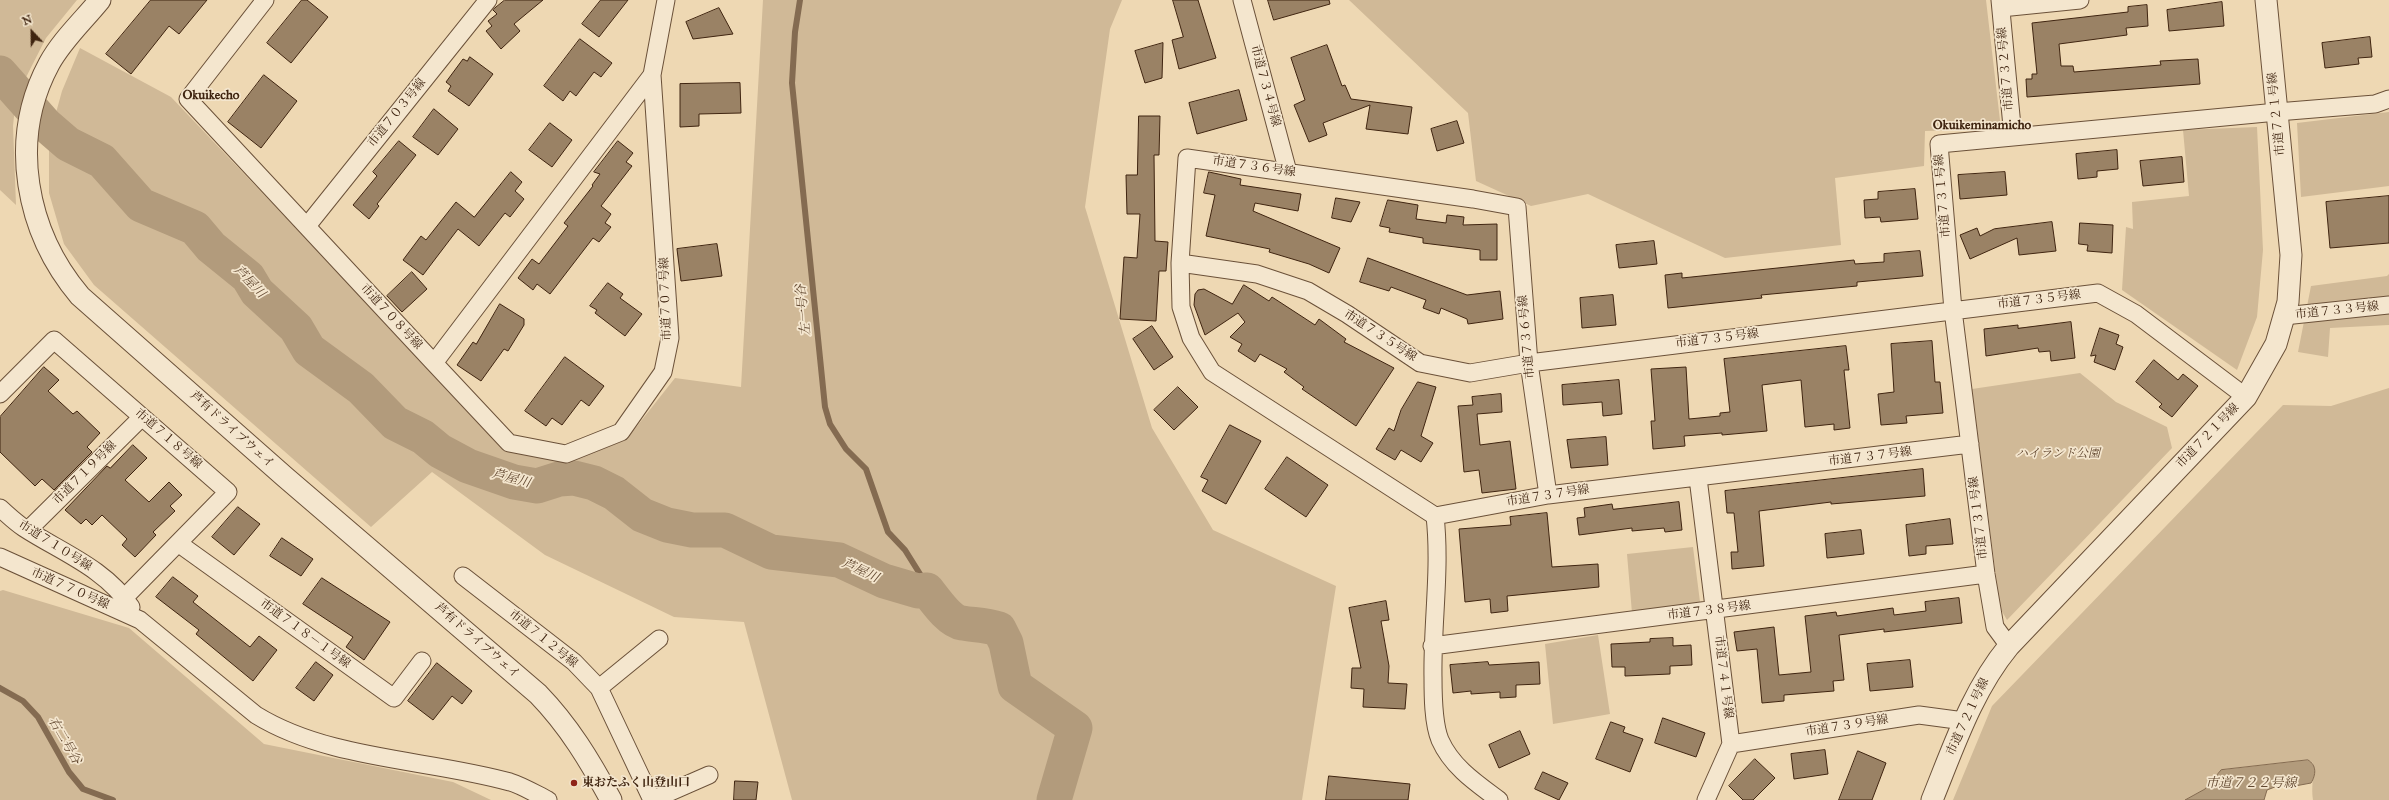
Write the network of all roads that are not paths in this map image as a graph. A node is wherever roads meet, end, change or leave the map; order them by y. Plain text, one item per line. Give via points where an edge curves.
1 (100, 0) edge
2 (265, 0) edge
3 (488, 0) edge
4 (666, 0) edge
5 (1242, 0) edge
6 (2080, 0) edge
7 (2266, 0) edge
8 (2000, 4) edge
9 (652, 75) junction
10 (2389, 99) edge
11 (2277, 112) junction
12 (2013, 137) junction
13 (1288, 172) junction
14 (307, 226) junction
15 (1180, 263) junction
16 (2389, 305) edge
17 (1953, 310) junction
18 (2284, 316) junction
19 (434, 363) junction
20 (1529, 363) junction
21 (0, 394) edge
22 (2246, 396) junction
23 (142, 417) junction
24 (1970, 444) junction
25 (1698, 478) junction
26 (1548, 494) junction
27 (0, 508) edge
28 (1435, 516) junction
29 (28, 530) junction
30 (178, 543) junction
31 (0, 557) edge
32 (1986, 574) junction
33 (463, 576) dead end
34 (125, 597) junction
35 (1714, 611) junction
36 (140, 620) junction
37 (659, 639) dead end
38 (1432, 646) junction
39 (2009, 646) junction
40 (422, 661) dead end
41 (599, 688) junction
42 (1964, 721) junction
43 (1731, 744) junction
44 (709, 775) dead end
45 (548, 800) edge
46 (611, 800) edge
47 (652, 800) edge
48 (1499, 800) edge
49 (1706, 800) edge
50 (1932, 800) edge

1 - 46 street, 芦有ドライブウェイ via 49,63 36,92 28,126 28,179 37,220 57,265 80,296 285,478 538,694 569,728
2 - 14 street, 市道７０８号線 via 188,99
3 - 14 street, 市道７０３号線
4 - 9 street, 市道７０７号線
5 - 13 street, 市道７３４号線
6 - 8 street
7 - 11 street, 市道７２１号線
8 - 12 street, 市道７３２号線
9 - 19 street
9 - 19 street, 市道７０７号線 via 670,338 663,372 620,432 566,454 509,443
10 - 11 street, 市道７３１号線 via 2375,104
11 - 12 street, 市道７３１号線
11 - 18 street, 市道７２１号線 via 2291,256 2288,302
12 - 17 street, 市道７３１号線 via 1939,144
13 - 15 street, 市道７３６号線 via 1187,158
13 - 20 street, 市道７３６号線 via 1473,198 1516,207
14 - 19 street, 市道７０８号線
15 - 20 street, 市道７３５号線 via 1257,274 1308,292 1347,314 1420,363 1470,373
15 - 28 street, 市道７３６号線 via 1181,307 1191,338 1212,372
16 - 18 street, 市道７３３号線
17 - 20 street, 市道７３５号線
17 - 22 street, 市道７３５号線 via 2098,293 2136,314
17 - 24 street, 市道７３１号線
18 - 22 street, 市道７２１号線 via 2276,344
20 - 26 street, 市道７３６号線
21 - 23 street, 市道７１８号線 via 54,340
22 - 39 street, 市道７２１号線
23 - 29 street, 市道７１９号線
23 - 30 street, 市道７１８号線 via 228,492
24 - 25 street, 市道７３７号線
24 - 32 street, 市道７３１号線
25 - 26 street, 市道７３７号線
25 - 35 street, 市道７４１号線
26 - 28 street, 市道７３７号線
27 - 29 street, 市道７１０号線
28 - 38 street via 1437,536
29 - 34 street, 市道７１０号線 via 90,566
30 - 34 street, 市道７１８号線
30 - 40 street, 市道７１８－１号線 via 394,698
31 - 36 street, 市道７７０号線
32 - 35 street, 市道７３８号線
32 - 39 street, 市道７３１号線 via 1995,627
33 - 41 street, 市道７１２号線 via 574,662
34 - 36 street, 市道７１０号線
35 - 38 street, 市道７３８号線
35 - 43 street, 市道７４１号線
36 - 45 street via 256,715 276,727 313,742 511,783
37 - 41 street
38 - 48 street via 1433,700 1440,740 1463,774
39 - 42 street, 市道７２１号線 via 1992,667
41 - 47 street, 市道７１２号線
42 - 43 street, 市道７３９号線 via 1919,715
42 - 50 street, 市道７２１号線
43 - 49 street
44 - 47 street

